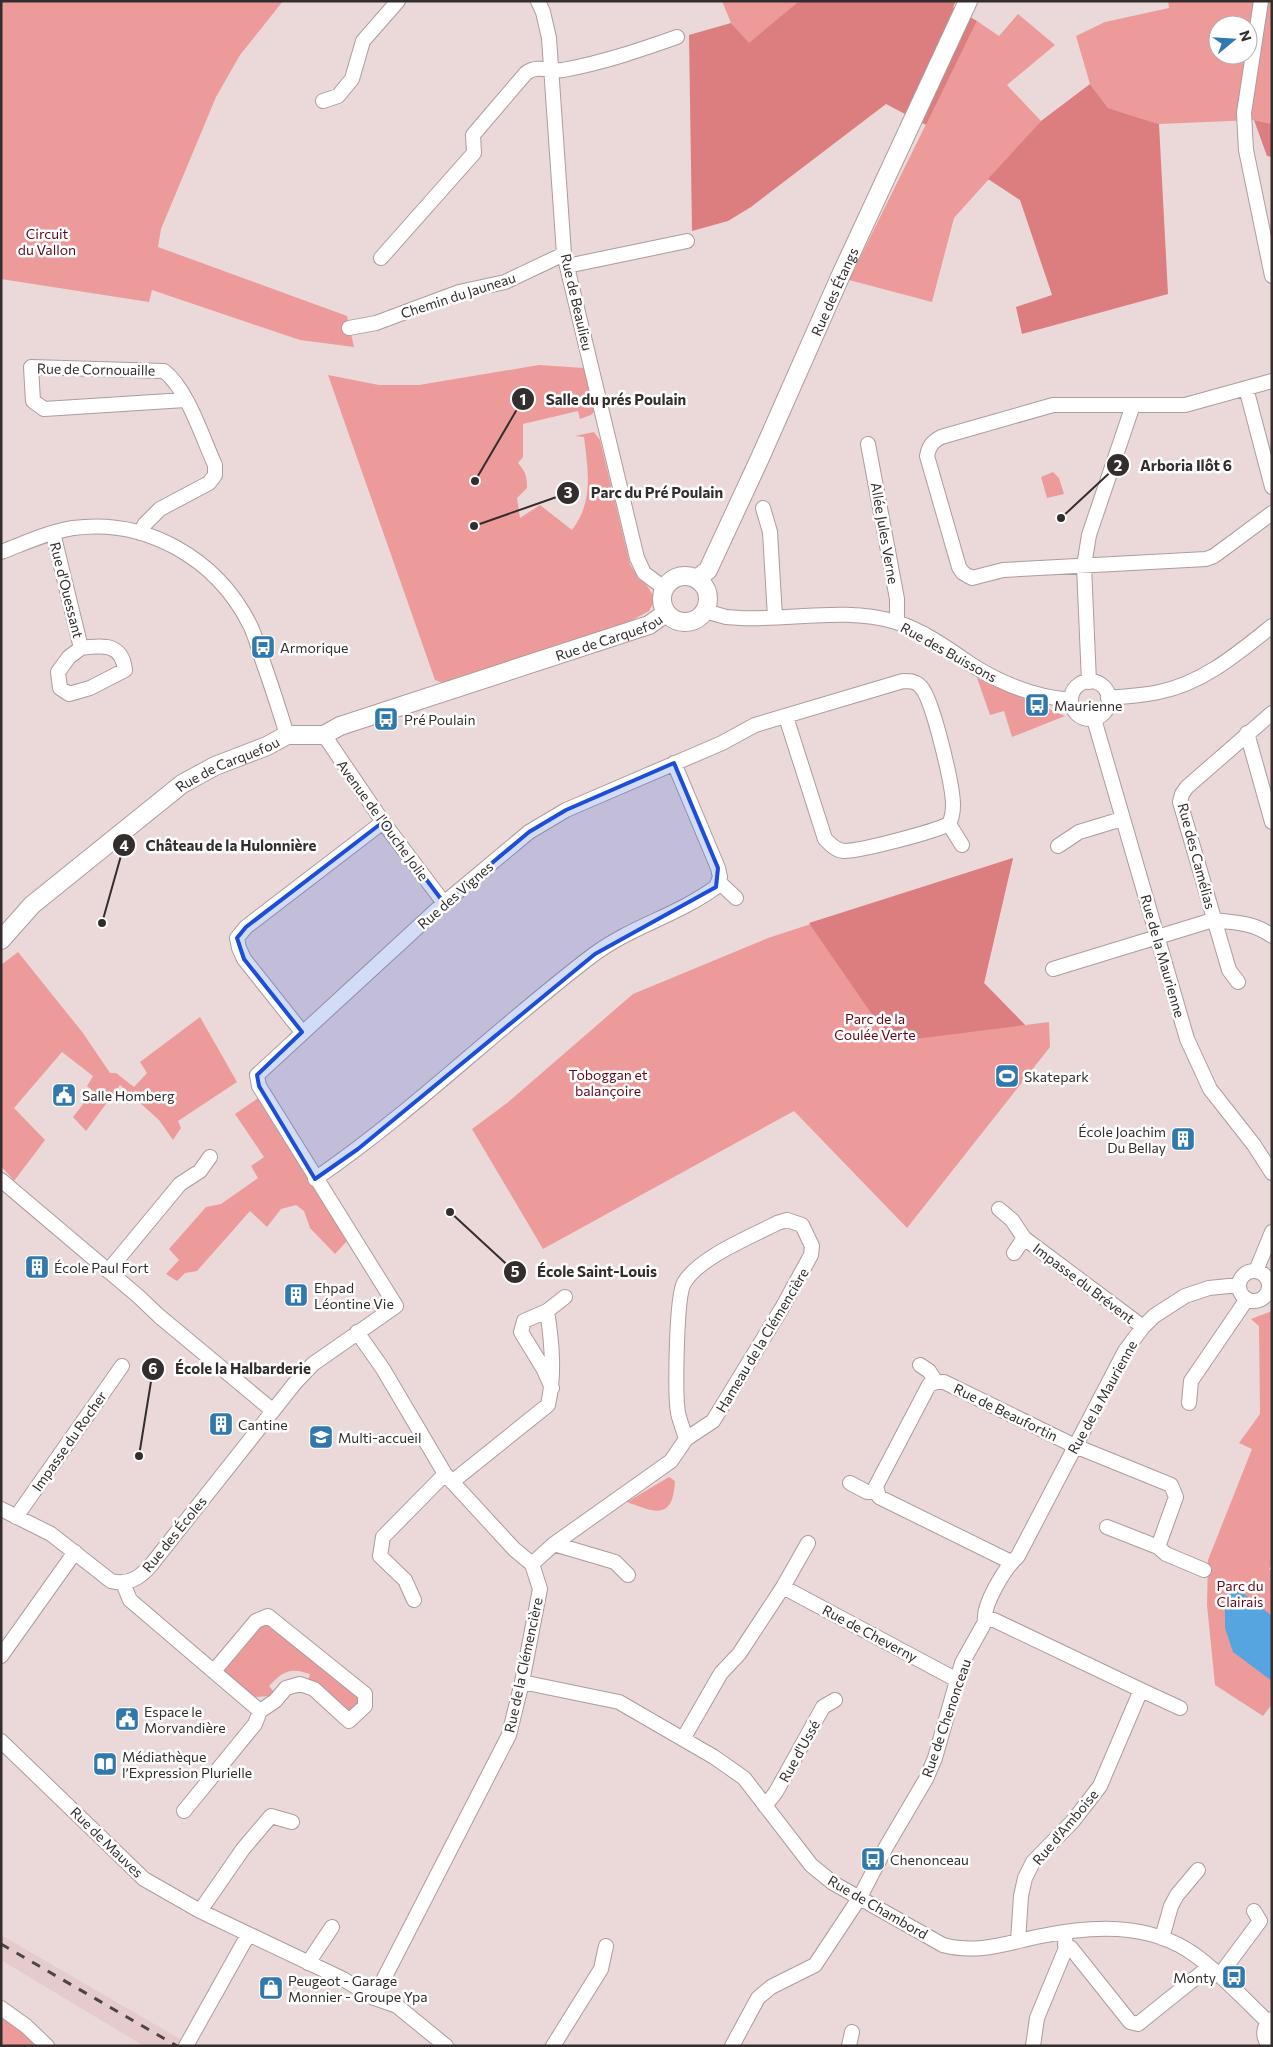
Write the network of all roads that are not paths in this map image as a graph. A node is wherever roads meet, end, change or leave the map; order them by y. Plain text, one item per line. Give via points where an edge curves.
1 (398, 1) edge
2 (538, 1) edge
3 (968, 1) edge
4 (1261, 1) edge
5 (676, 37) dead end
6 (552, 68) junction
7 (323, 101) dead end
8 (687, 240) dead end
9 (381, 258) dead end
10 (566, 260) junction
11 (1272, 276) edge
12 (349, 328) dead end
13 (1272, 381) edge
14 (1246, 388) junction
15 (185, 400) junction
16 (1133, 405) junction
17 (868, 444) dead end
18 (1272, 487) edge
19 (763, 508) dead end
20 (1272, 513) edge
21 (53, 533) junction
22 (140, 534) junction
23 (1, 552) edge
24 (1084, 566) junction
25 (697, 579) junction
26 (664, 588) junction
27 (705, 610) junction
28 (666, 614) junction
29 (775, 617) junction
30 (897, 622) junction
31 (1272, 626) edge
32 (81, 648) junction
33 (1089, 682) junction
34 (1108, 698) junction
35 (1071, 700) junction
36 (1272, 713) edge
37 (786, 717) junction
38 (1094, 719) junction
39 (1247, 733) junction
40 (287, 735) junction
41 (324, 735) junction
42 (674, 762) junction
43 (1122, 819) junction
44 (383, 822) junction
45 (1272, 822) edge
46 (949, 824) junction
47 (962, 845) dead end
48 (1058, 846) dead end
49 (719, 882) junction
50 (736, 898) dead end
51 (444, 903) junction
52 (1213, 920) junction
53 (1271, 935) edge
54 (1158, 938) junction
55 (1, 940) edge
56 (1053, 969) dead end
57 (1238, 982) dead end
58 (302, 1032) junction
59 (210, 1157) dead end
60 (1272, 1174) edge
61 (315, 1179) junction
62 (1, 1180) edge
63 (999, 1209) dead end
64 (1272, 1232) edge
65 (1024, 1238) junction
66 (1014, 1253) dead end
67 (108, 1271) junction
68 (1256, 1271) junction
69 (1239, 1285) junction
70 (1270, 1288) edge
71 (565, 1297) dead end
72 (1247, 1299) junction
73 (547, 1312) junction
74 (1143, 1327) junction
75 (357, 1332) junction
76 (920, 1365) dead end
77 (122, 1366) dead end
78 (936, 1382) junction
79 (552, 1388) junction
80 (1189, 1403) dead end
81 (272, 1410) junction
82 (686, 1439) junction
83 (1075, 1446) junction
84 (448, 1478) junction
85 (850, 1483) dead end
86 (876, 1492) junction
87 (1, 1510) edge
88 (16, 1516) junction
89 (1107, 1527) dead end
90 (808, 1543) dead end
91 (554, 1544) junction
92 (1158, 1546) junction
93 (75, 1552) junction
94 (1011, 1562) junction
95 (532, 1564) junction
96 (1204, 1570) dead end
97 (628, 1575) dead end
98 (123, 1583) junction
99 (783, 1587) junction
100 (414, 1600) dead end
101 (985, 1619) junction
102 (1, 1656) edge
103 (214, 1671) junction
104 (957, 1680) junction
105 (522, 1682) junction
106 (1141, 1690) junction
107 (835, 1700) dead end
108 (1180, 1708) dead end
109 (260, 1711) junction
110 (683, 1738) junction
111 (1, 1740) edge
112 (765, 1806) junction
113 (184, 1811) dead end
114 (292, 1822) dead end
115 (1198, 1870) dead end
116 (860, 1898) junction
117 (200, 1911) junction
118 (1254, 1911) dead end
119 (332, 1927) dead end
120 (1063, 1931) junction
121 (248, 1935) junction
122 (1162, 1938) junction
123 (1018, 1941) junction
124 (606, 1946) dead end
125 (1065, 1946) junction
126 (308, 1963) junction
127 (1214, 1972) junction
128 (374, 1998) junction
129 (1, 2008) edge
130 (1270, 2021) edge
131 (189, 2040) edge
132 (1266, 2044) edge
133 (47, 2046) edge
134 (446, 2046) edge
135 (553, 2046) edge
136 (732, 2046) edge
137 (1033, 2046) edge

1 - 7 street via 363,41 352,79 338,96
2 - 6 street, Rue de Beaulieu via 549,38
3 - 25 main road, Rue des Étangs via 708,570
4 - 11 street via 1244,113 1246,150
5 - 6 street via 561,71
6 - 9 street via 532,68 526,73 473,135 474,153
6 - 10 street, Rue de Beaulieu
8 - 10 street, Chemin du Jauneau
10 - 12 street, Chemin du Jauneau via 505,282 459,292 376,323
10 - 26 street, Rue de Beaulieu via 637,558 644,572
13 - 14 street
14 - 16 street via 1184,405
14 - 18 street
15 - 15 street, Rue de Cornouaille via 174,379 164,371 31,367 33,401 44,409
15 - 22 street, Rue de Cornouaille via 215,465 215,475 209,483 160,510 144,524
16 - 24 street via 1089,535
16 - 24 street via 1054,405 941,437 928,448 943,515 963,573 972,578 1003,570
17 - 30 street, Allée Jules Verne via 897,599
19 - 29 street via 770,532
20 - 24 street via 1214,556
21 - 22 street via 74,528 109,528
21 - 23 street
21 - 32 street, Rue d'Ouessant
22 - 40 street via 184,551 207,566 239,604 251,625
24 - 33 street
25 - 26 main road via 682,576
25 - 27 main road via 707,593
26 - 28 main road via 662,604
27 - 28 main road via 690,622 681,622
27 - 29 street, Rue des Buissons via 726,616
28 - 41 main road, Rue de Carquefou via 649,625 340,726
29 - 30 street, Rue des Buissons via 855,615
30 - 35 street, Rue des Buissons via 1005,684 1055,699
31 - 34 street via 1215,670 1186,684 1157,693
32 - 32 street, Rue d'Ouessant via 58,672 60,688 69,694 90,688 125,670 124,659 116,650 101,645
33 - 34 street via 1102,687
33 - 35 street via 1077,687
34 - 38 street via 1105,711
35 - 38 street via 1079,716
36 - 39 street, Rue des Camélias
37 - 42 street, Rue des Vignes via 755,725 722,743
37 - 46 street via 825,839 833,848 844,850 878,844
37 - 46 street, Rue des Vignes via 904,681 921,686 947,763 953,805
38 - 43 street, Rue de la Maurienne
39 - 45 street
39 - 52 street, Rue des Camélias via 1187,787 1180,802
40 - 41 main road, Rue de Carquefou
40 - 55 main road, Rue de Carquefou via 182,784 32,905
41 - 44 street, Avenue de l'Ouche Jolie
42 - 49 street via 718,868
42 - 51 street, Rue des Vignes via 566,810 529,832
43 - 48 street via 1079,832
43 - 54 street, Rue de la Maurienne
44 - 51 street, Avenue de l'Ouche Jolie
44 - 58 street via 246,927 237,938 244,959
46 - 47 street
49 - 50 street
49 - 61 street via 709,892 595,954 358,1149
51 - 58 street, Rue des Vignes
52 - 53 street, Rue des Camélias via 1238,922
52 - 54 street, Rue des Camélias
52 - 57 street via 1229,970
54 - 56 street, Rue des Camélias
54 - 60 street, Rue de la Maurienne via 1197,1066 1222,1107 1254,1145
58 - 61 street, Rue des Vignes via 257,1075 259,1086
59 - 67 street via 200,1172 180,1184
61 - 75 street, Rue des Vignes via 396,1306
62 - 67 street
63 - 65 street, Impasse du Brévent via 1012,1220
64 - 68 street
65 - 66 street, Impasse du Brévent
65 - 74 street, Impasse du Brévent
67 - 81 street
68 - 69 street via 1244,1275
68 - 70 street via 1265,1277
69 - 72 street
69 - 74 street, Rue de la Maurienne via 1209,1288 1185,1296
70 - 72 street via 1261,1299
71 - 73 street
72 - 80 street via 1192,1381
73 - 79 street via 552,1342
73 - 79 street via 524,1321 521,1332
74 - 83 street, Rue de la Maurienne via 1125,1351
75 - 81 street, Rue des Écoles via 314,1364
75 - 84 street
76 - 78 street, Rue de Beaufortin
77 - 88 street, Impasse du Rocher
78 - 83 street, Rue de Beaufortin via 944,1382
78 - 86 street, Rue de Beaufortin via 930,1385 876,1486
79 - 84 street via 548,1405
81 - 98 street, Rue des Écoles via 146,1571
82 - 82 street, Hameau de la Clémencière via 713,1421 808,1263 810,1240 802,1226 795,1222 777,1222 694,1271 683,1284 679,1311 678,1412
82 - 91 street, Hameau de la Clémencière via 671,1461
83 - 92 street, Rue de Beaufortin via 1171,1485 1176,1497
83 - 94 street, Rue de la Maurienne via 1018,1556
84 - 95 street
84 - 100 street via 383,1537 380,1556 405,1580
85 - 86 street via 867,1492
86 - 94 street via 879,1497
87 - 88 street
88 - 93 street
89 - 92 street
90 - 99 street
91 - 95 street, Hameau de la Clémencière
91 - 97 street via 616,1562
92 - 96 street via 1166,1554
93 - 98 street via 110,1581
93 - 102 street
94 - 101 street, Rue de Chenonceau via 986,1607
95 - 105 street, Rue de la Clémencière via 540,1589
98 - 103 street via 130,1600
99 - 104 street, Rue de Cheverny
99 - 110 street via 739,1654 721,1673
101 - 104 street, Rue de Chenonceau via 962,1663
101 - 106 street via 994,1620
103 - 109 street
103 - 109 street via 256,1621 268,1616 364,1694 365,1706 350,1721 314,1688 300,1684 286,1688
104 - 116 street, Rue de Chenonceau via 926,1779
105 - 110 street, Rue de Chambord via 619,1702
105 - 128 street, Rue de la Clémencière via 509,1735
106 - 108 street
106 - 123 street, Rue d'Amboise via 1100,1786 1073,1822 1033,1862 1025,1878
107 - 112 street, Rue d'Ussé via 824,1707
109 - 113 street via 255,1724
110 - 112 street, Rue de Chambord via 744,1778
111 - 117 street, Rue de Mauves via 144,1879
112 - 116 street, Rue de Chambord via 811,1865
114 - 117 street via 271,1816 243,1849
115 - 122 street via 1174,1901
116 - 123 street, Rue de Chambord via 943,1944 961,1950
116 - 136 street, Rue de Chenonceau via 815,1965 772,1987 758,1998
117 - 121 street, Rue de Mauves
118 - 127 street via 1260,1921
119 - 126 street
120 - 122 street, Rue de Chambord via 1122,1928
120 - 123 street, Rue de Chambord
120 - 125 street
121 - 126 street, Rue de Mauves
121 - 131 street
122 - 127 street, Rue de Chambord via 1194,1954
124 - 135 street via 601,1969
125 - 127 street via 1071,1948 1130,2022 1138,2024
125 - 137 street via 1036,2018
126 - 128 street, Rue de Mauves
127 - 130 street, Rue de Chambord
128 - 134 street, Rue de Mauves via 397,2006
129 - 133 street
130 - 132 street via 1264,2032

